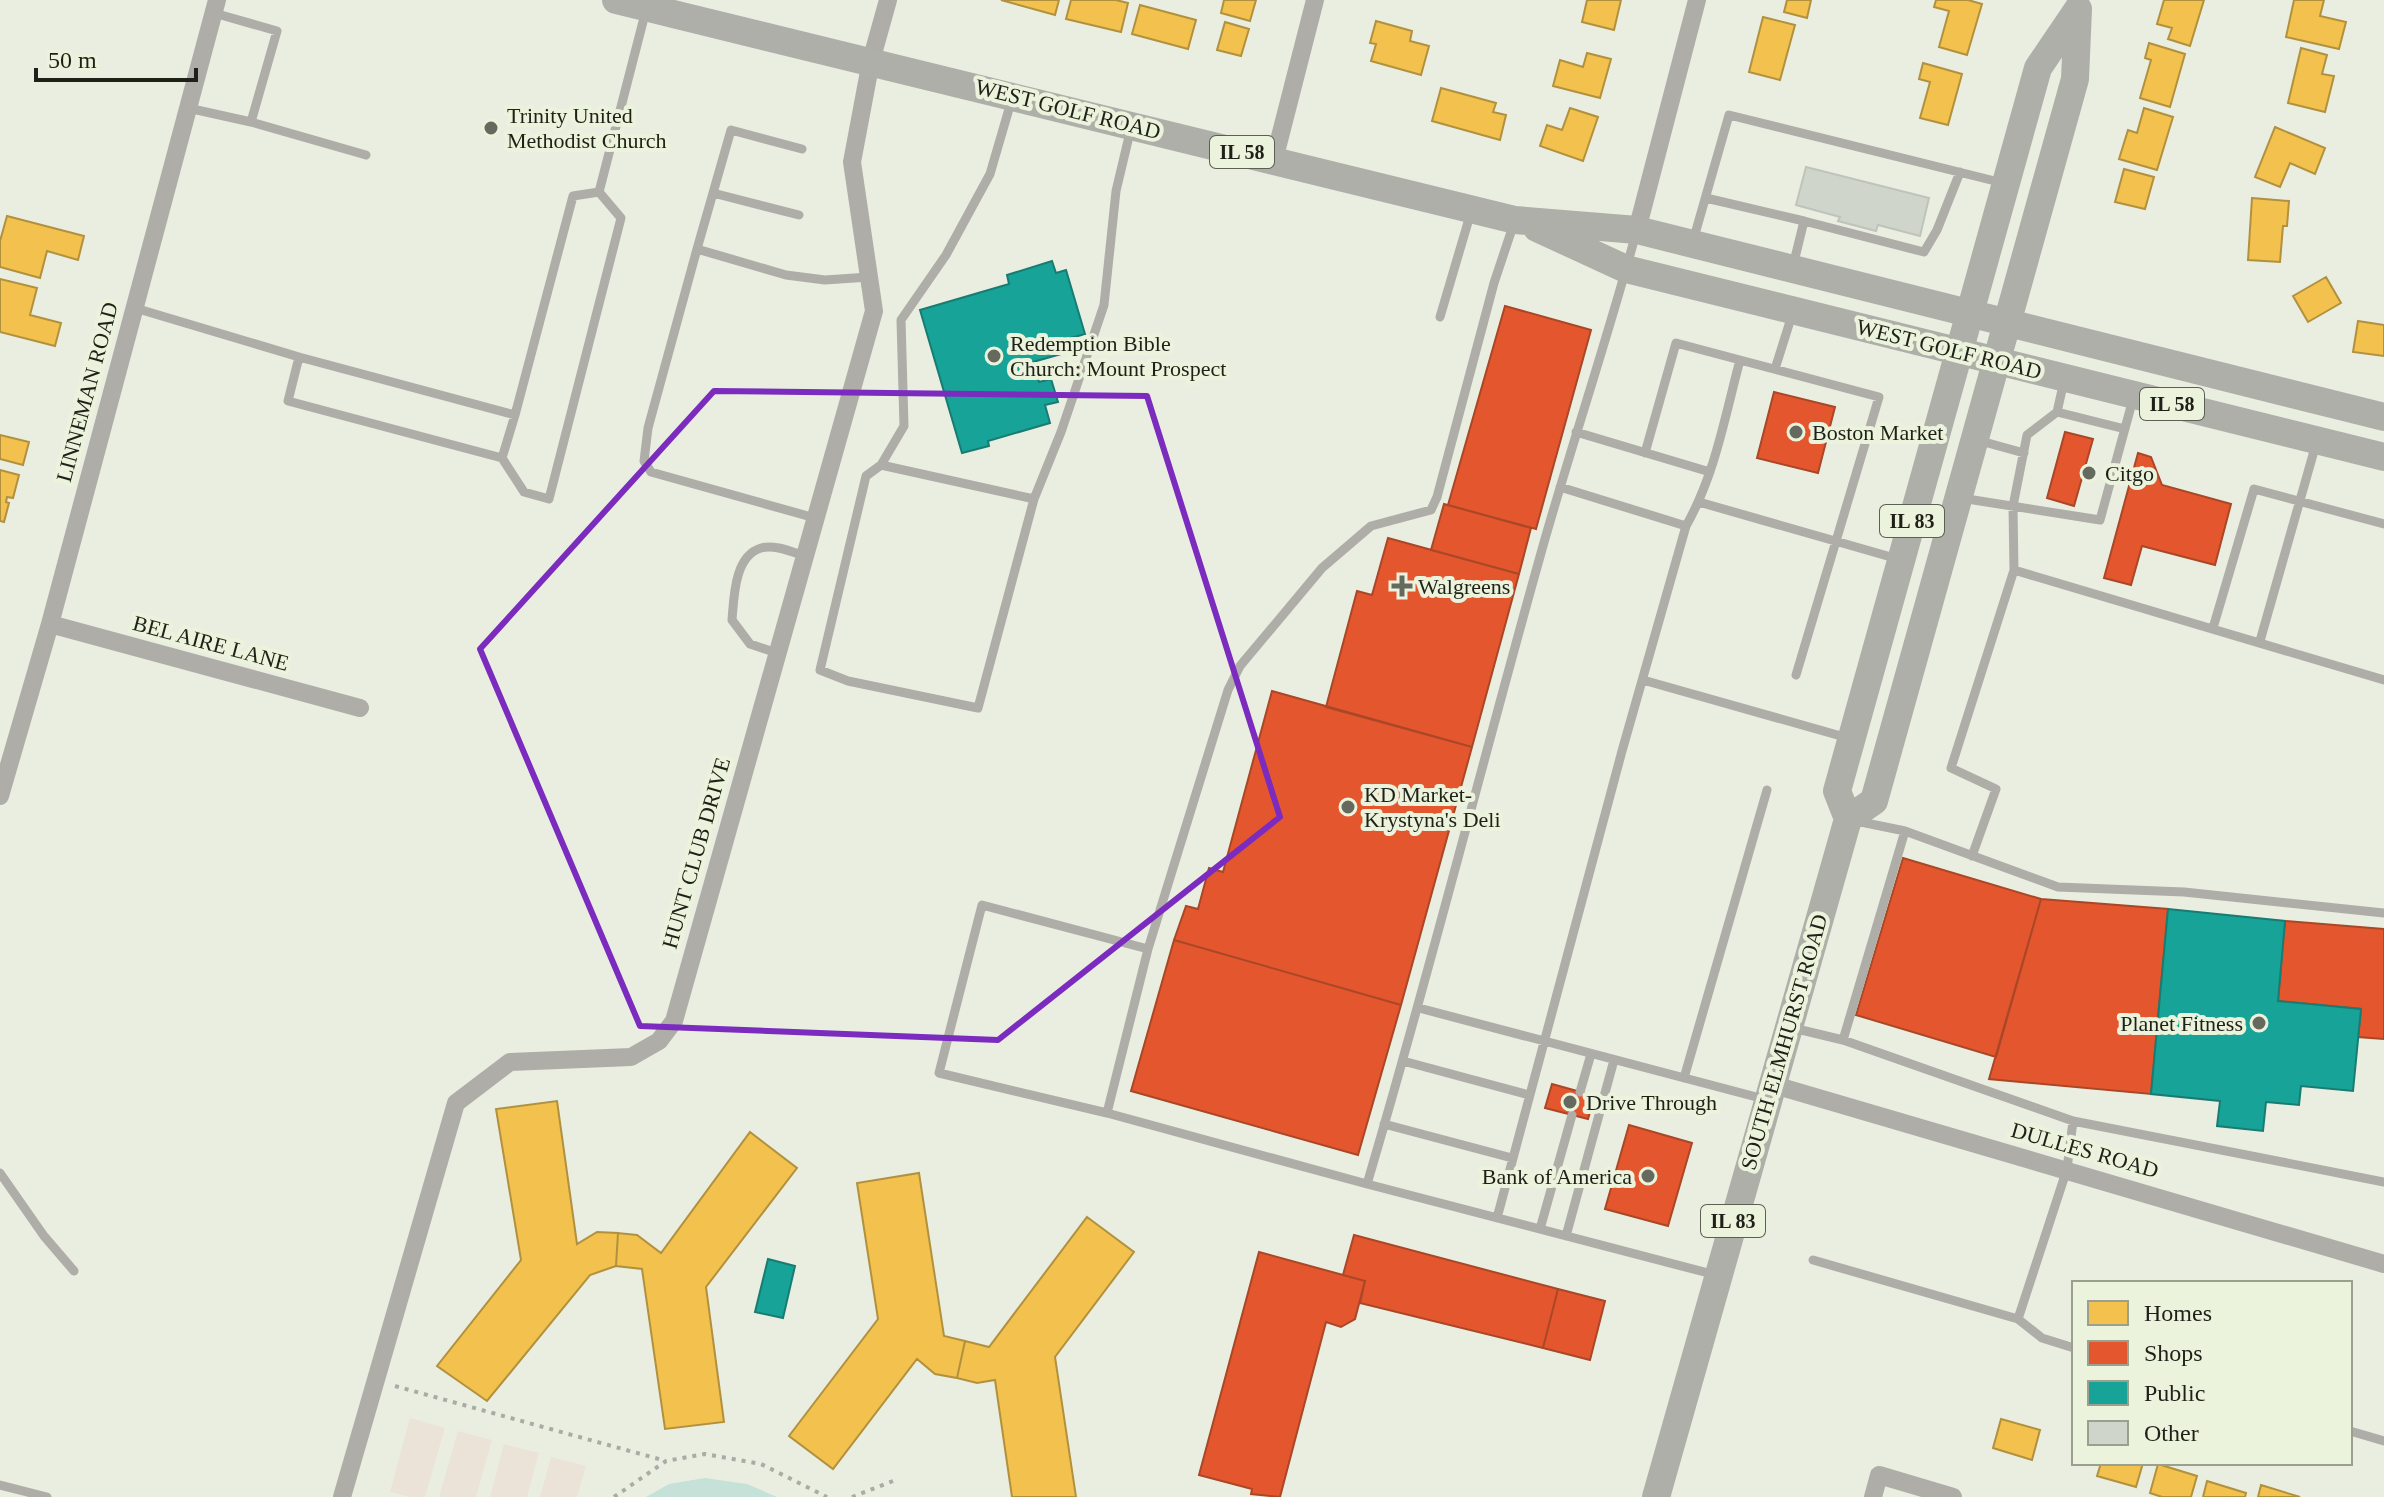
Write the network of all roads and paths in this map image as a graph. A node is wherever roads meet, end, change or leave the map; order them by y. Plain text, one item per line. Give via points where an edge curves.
1 (616, 0) edge
2 (888, 0) edge
3 (1315, 0) edge
4 (1697, 0) edge
5 (2079, 4) edge
6 (216, 6) edge
7 (647, 7) junction
8 (871, 61) junction
9 (1012, 96) junction
10 (188, 108) junction
11 (251, 122) junction
12 (1132, 125) junction
13 (802, 149) dead end
14 (366, 155) dead end
15 (1274, 160) junction
16 (1960, 172) junction
17 (2006, 184) junction
18 (599, 192) junction
19 (713, 193) junction
20 (1706, 198) junction
21 (1471, 209) junction
22 (799, 215) dead end
23 (1518, 220) junction
24 (1804, 221) junction
25 (1637, 230) junction
26 (1692, 244) junction
27 (697, 249) junction
28 (1626, 269) junction
29 (1792, 269) junction
30 (869, 277) junction
31 (135, 308) junction
32 (1793, 311) junction
33 (1970, 315) junction
34 (1440, 317) dead end
35 (2007, 324) junction
36 (1960, 352) junction
37 (299, 357) junction
38 (1740, 360) junction
39 (1997, 361) junction
40 (1775, 369) junction
41 (2065, 378) junction
42 (2134, 395) junction
43 (2057, 412) junction
44 (515, 415) junction
45 (2384, 417) edge
46 (2125, 429) junction
47 (1576, 432) junction
48 (1974, 440) junction
49 (2317, 441) junction
50 (1645, 453) junction
51 (2024, 453) junction
52 (2384, 457) edge
53 (502, 458) junction
54 (881, 465) junction
55 (1710, 472) junction
56 (1560, 487) junction
57 (1958, 497) junction
58 (1034, 499) junction
59 (1699, 502) junction
60 (2300, 503) junction
61 (2013, 506) junction
62 (815, 518) junction
63 (2384, 524) edge
64 (1686, 526) junction
65 (1835, 541) junction
66 (805, 556) junction
67 (1902, 560) junction
68 (2014, 570) junction
69 (50, 624) junction
70 (2213, 628) junction
71 (2260, 641) junction
72 (777, 653) junction
73 (1796, 675) dead end
74 (1643, 680) junction
75 (2384, 680) edge
76 (360, 708) dead end
77 (1852, 739) junction
78 (1767, 790) dead end
79 (0, 796) edge
80 (1848, 819) junction
81 (1905, 831) junction
82 (1972, 856) junction
83 (2384, 913) edge
84 (1148, 949) junction
85 (1419, 1008) junction
86 (1788, 1026) junction
87 (1843, 1040) junction
88 (1543, 1042) junction
89 (1591, 1054) junction
90 (1614, 1060) junction
91 (1403, 1061) junction
92 (1684, 1078) junction
93 (1580, 1092) dead end
94 (1769, 1092) junction
95 (1529, 1095) junction
96 (1107, 1113) junction
97 (1572, 1115) dead end
98 (2073, 1121) junction
99 (1384, 1124) junction
100 (1512, 1158) junction
101 (2067, 1169) junction
102 (0, 1173) edge
103 (2384, 1182) edge
104 (1367, 1184) junction
105 (1497, 1218) junction
106 (1540, 1229) junction
107 (1566, 1236) junction
108 (1813, 1260) dead end
109 (2384, 1264) edge
110 (74, 1271) dead end
111 (1718, 1275) junction
112 (2018, 1319) junction
113 (2072, 1347) edge
114 (375, 1381) junction
115 (2352, 1432) edge
116 (2384, 1441) edge
117 (666, 1461) junction
118 (893, 1481) dead end
119 (0, 1485) edge
120 (47, 1497) edge
121 (342, 1497) edge
122 (614, 1497) edge
123 (827, 1497) edge
124 (852, 1497) edge
125 (1656, 1497) edge
126 (1873, 1497) edge
127 (1953, 1497) edge

1 - 7 main road, WEST GOLF ROAD / IL 58
2 - 8 street, HUNT CLUB DRIVE
3 - 15 street
4 - 25 street
5 - 17 main road, SOUTH ELMHURST ROAD / IL 83 via 2038,68
5 - 35 main road, SOUTH ELMHURST ROAD / IL 83 via 2075,79
6 - 10 street, LINNEMAN ROAD
6 - 11 lane via 277,31
7 - 8 main road, WEST GOLF ROAD / IL 58
7 - 18 lane
8 - 9 main road, WEST GOLF ROAD / IL 58
8 - 30 street, HUNT CLUB DRIVE via 852,162
9 - 12 main road, WEST GOLF ROAD / IL 58
9 - 54 lane via 990,174 946,255 901,320 904,426
10 - 11 lane
10 - 31 street, LINNEMAN ROAD
11 - 14 lane
12 - 15 main road, WEST GOLF ROAD / IL 58
12 - 58 lane via 1116,191 1104,305
13 - 19 lane via 731,130
15 - 21 main road, WEST GOLF ROAD / IL 58
16 - 17 lane
16 - 20 lane via 1729,115
16 - 24 lane via 1924,252
17 - 33 main road, SOUTH ELMHURST ROAD / IL 83
18 - 44 lane via 573,196
18 - 53 lane via 621,218 549,499 524,492
19 - 22 lane
19 - 27 lane
20 - 24 lane
20 - 26 lane
21 - 23 main road, WEST GOLF ROAD / IL 58
21 - 34 lane
23 - 25 main road, WEST GOLF ROAD / IL 58
23 - 28 main road, WEST GOLF ROAD / IL 58
23 - 84 lane via 1494,283 1431,510 1371,526 1322,568 1240,666
24 - 29 lane
25 - 26 main road, WEST GOLF ROAD / IL 58
25 - 28 lane
26 - 29 main road, WEST GOLF ROAD / IL 58
27 - 30 lane via 786,275 825,280
27 - 62 lane via 648,428 644,461 651,472
28 - 32 main road, WEST GOLF ROAD / IL 58
28 - 47 lane
29 - 33 main road, WEST GOLF ROAD / IL 58
30 - 62 street, HUNT CLUB DRIVE via 874,311
31 - 37 lane
31 - 69 street, LINNEMAN ROAD
32 - 36 main road, WEST GOLF ROAD / IL 58
32 - 40 lane
33 - 35 main road, WEST GOLF ROAD / IL 58
33 - 36 main road, SOUTH ELMHURST ROAD / IL 83
35 - 39 main road, SOUTH ELMHURST ROAD / IL 83
35 - 45 main road, WEST GOLF ROAD / IL 58
36 - 39 main road, WEST GOLF ROAD / IL 58
36 - 67 main road, SOUTH ELMHURST ROAD / IL 83
37 - 44 lane
37 - 53 lane via 288,401
38 - 40 lane
38 - 50 lane via 1676,343
38 - 55 lane
39 - 41 main road, WEST GOLF ROAD / IL 58
39 - 48 main road, SOUTH ELMHURST ROAD / IL 83
40 - 65 lane via 1879,397
41 - 42 main road, WEST GOLF ROAD / IL 58
41 - 43 lane
42 - 46 lane
42 - 49 main road, WEST GOLF ROAD / IL 58
43 - 46 lane
43 - 51 lane via 2027,435
44 - 53 lane
46 - 61 lane via 2100,520
47 - 50 lane
47 - 56 lane
48 - 51 lane
48 - 57 main road, SOUTH ELMHURST ROAD / IL 83
49 - 52 main road, WEST GOLF ROAD / IL 58
49 - 60 lane
50 - 55 lane
51 - 61 lane
54 - 58 lane
54 - 58 lane via 866,476 820,670 848,681 978,708
55 - 59 lane
56 - 64 lane
56 - 85 lane
57 - 61 lane
57 - 80 main road, SOUTH ELMHURST ROAD / IL 83 via 1874,801
59 - 64 lane
59 - 65 lane
60 - 63 lane
60 - 70 lane via 2254,489
60 - 71 lane
61 - 68 lane
62 - 66 street, HUNT CLUB DRIVE
64 - 74 lane
65 - 67 lane
65 - 73 lane
66 - 72 street, HUNT CLUB DRIVE
66 - 72 lane via 761,548 750,554 735,579 732,620 750,644
67 - 77 main road, SOUTH ELMHURST ROAD / IL 83
68 - 70 lane
68 - 82 lane via 1951,768 1996,789
69 - 76 street, BEL AIRE LANE
69 - 79 street, LINNEMAN ROAD
70 - 71 lane
71 - 75 lane
72 - 114 street, HUNT CLUB DRIVE via 674,1021 659,1041 631,1057 510,1062 456,1103
74 - 77 lane
74 - 88 lane
77 - 80 main road, SOUTH ELMHURST ROAD / IL 83 via 1837,791
78 - 92 lane
80 - 81 lane
80 - 86 main road, SOUTH ELMHURST ROAD / IL 83
81 - 82 lane
81 - 87 lane
82 - 83 lane via 2058,887 2184,892
84 - 96 lane
84 - 96 lane via 982,905 939,1073
85 - 88 lane
85 - 91 lane
86 - 87 lane
86 - 94 main road, SOUTH ELMHURST ROAD / IL 83
87 - 98 lane
88 - 89 lane
88 - 95 lane
89 - 90 lane
89 - 93 lane
90 - 92 lane
90 - 107 lane
91 - 95 lane
91 - 99 lane
92 - 94 lane
94 - 101 street, DULLES ROAD
94 - 111 main road, SOUTH ELMHURST ROAD / IL 83
95 - 100 lane
96 - 104 lane
97 - 106 lane
98 - 101 lane
98 - 103 lane
99 - 100 lane
99 - 104 lane
100 - 105 lane
101 - 109 street, DULLES ROAD
101 - 112 lane
102 - 110 lane
104 - 105 lane
105 - 106 lane
106 - 107 lane
107 - 111 lane
108 - 112 lane
111 - 125 main road, SOUTH ELMHURST ROAD / IL 83
112 - 113 lane via 2042,1338
114 - 117 path
114 - 121 street, HUNT CLUB DRIVE
115 - 116 lane
117 - 122 path
117 - 123 path via 705,1454 761,1464
118 - 124 path
119 - 120 lane
126 - 127 street via 1879,1475

